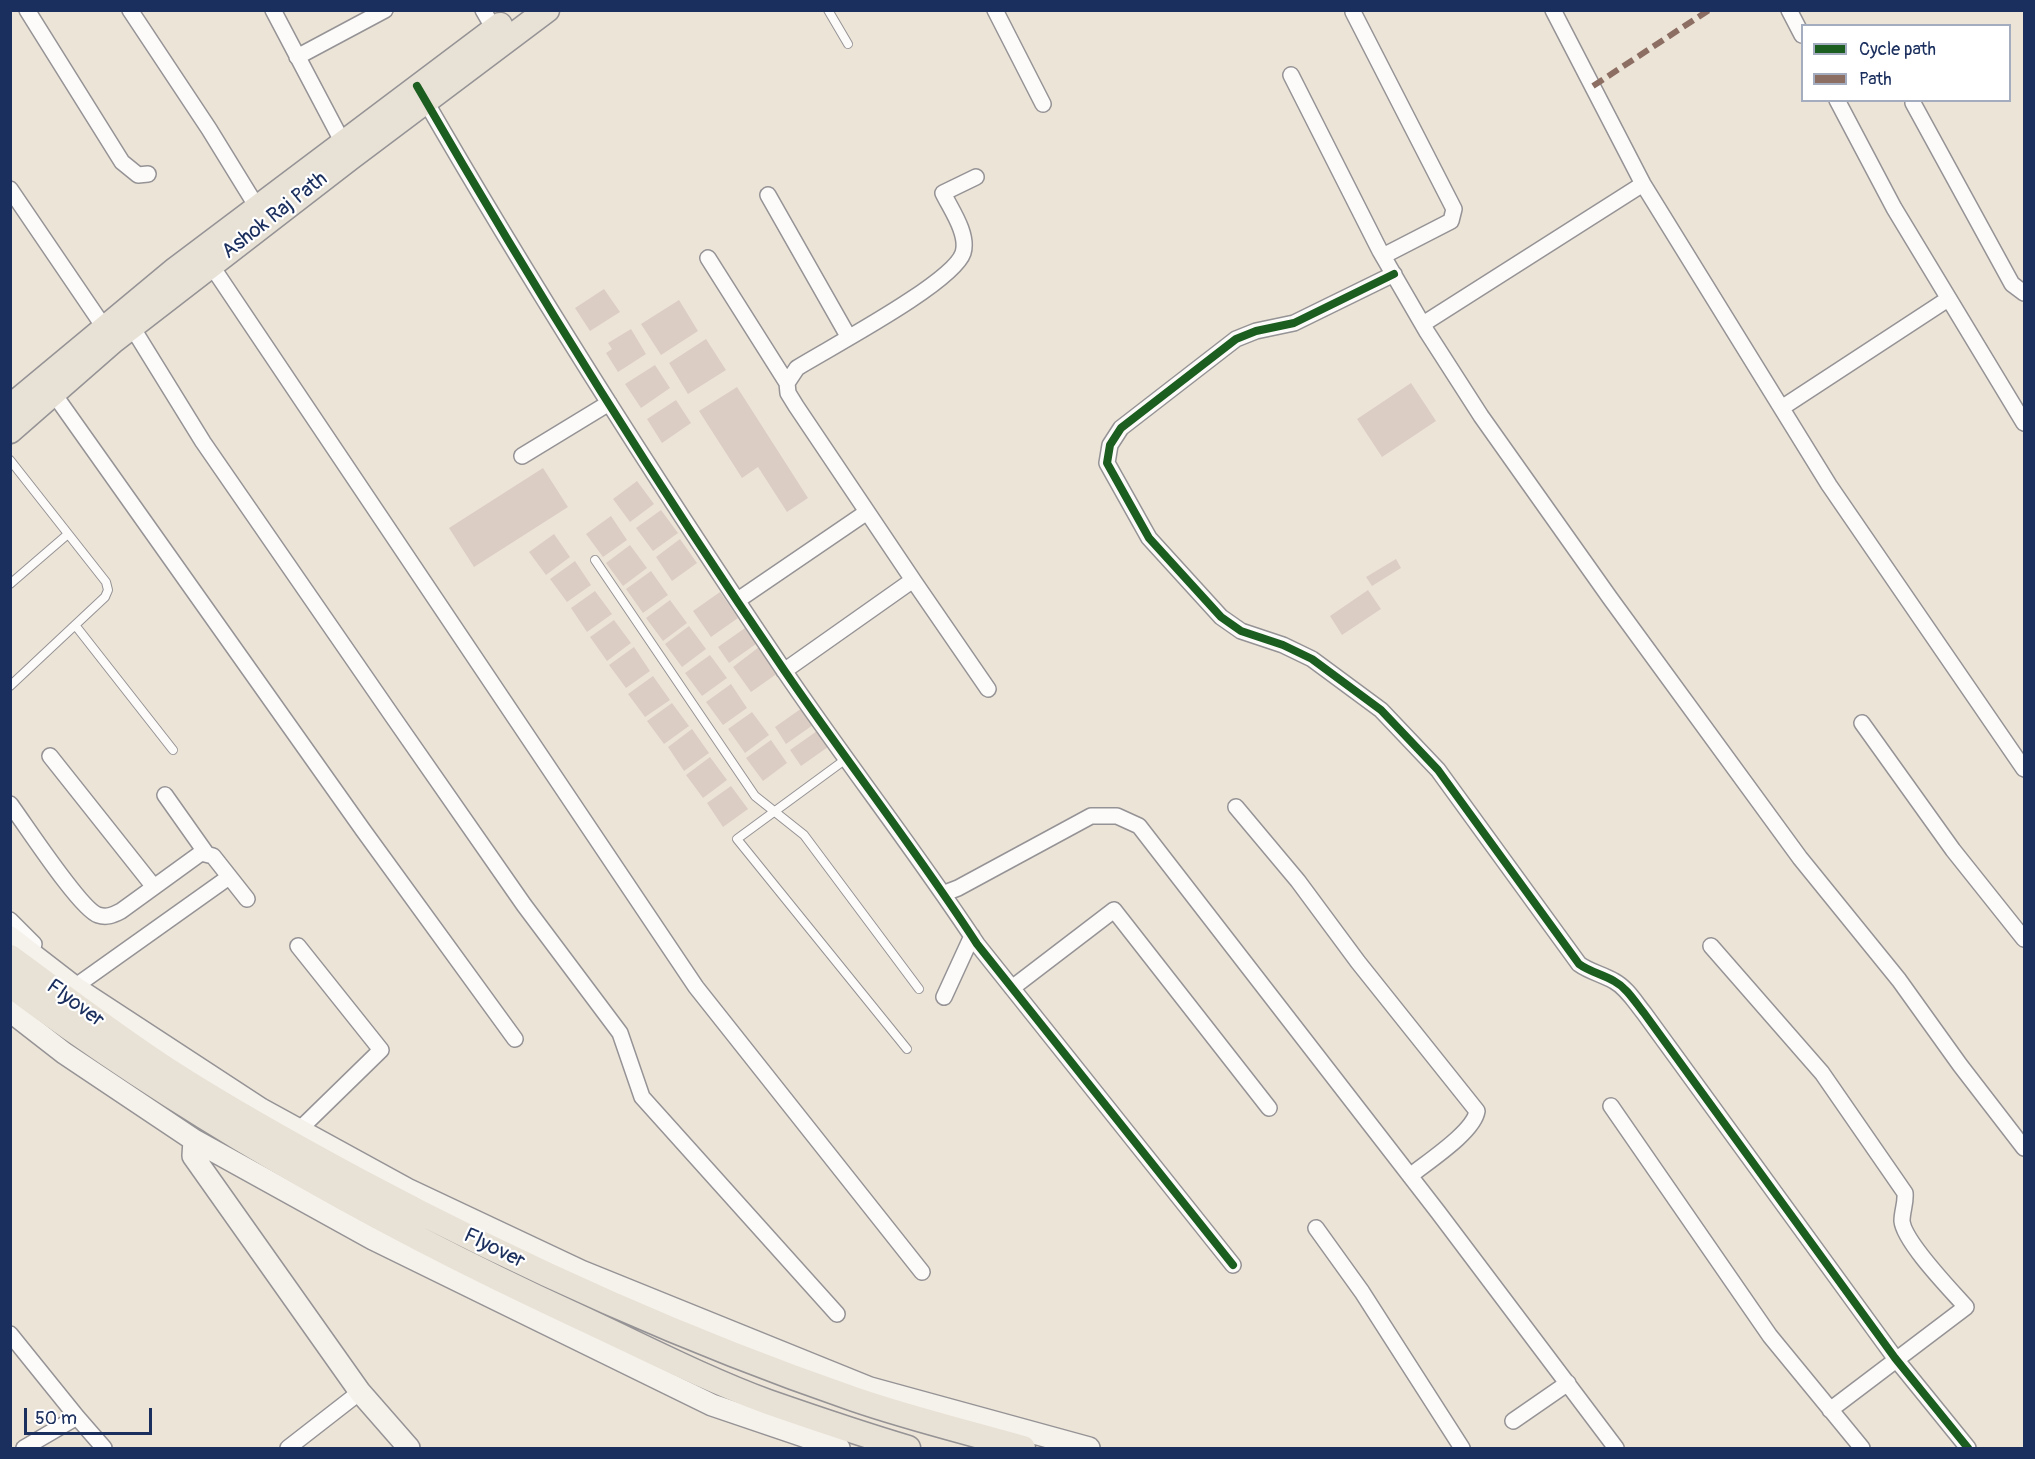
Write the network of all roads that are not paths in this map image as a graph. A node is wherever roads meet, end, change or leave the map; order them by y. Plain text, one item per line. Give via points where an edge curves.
1 (27, 10) edge
2 (130, 10) edge
3 (273, 10) edge
4 (384, 10) edge
5 (519, 10) edge
6 (547, 10) edge
7 (828, 10) edge
8 (995, 10) edge
9 (1553, 10) edge
10 (1790, 10) edge
11 (1353, 12) edge
12 (493, 28) edge
13 (1801, 31) edge
14 (848, 45) dead end
15 (297, 57) junction
16 (1291, 75) dead end
17 (421, 94) junction
18 (1838, 102) edge
19 (1913, 103) dead end
20 (1042, 104) dead end
21 (342, 141) junction
22 (148, 174) dead end
23 (976, 177) dead end
24 (1643, 184) junction
25 (10, 189) edge
26 (768, 195) dead end
27 (257, 207) junction
28 (1383, 256) junction
29 (708, 258) dead end
30 (211, 265) junction
31 (1394, 274) junction
32 (2025, 293) edge
33 (1948, 299) junction
34 (1423, 324) junction
35 (117, 332) junction
36 (848, 336) junction
37 (787, 383) junction
38 (54, 394) junction
39 (609, 403) junction
40 (10, 407) edge
41 (1783, 407) junction
42 (2025, 423) edge
43 (10, 430) edge
44 (522, 456) dead end
45 (10, 460) edge
46 (867, 512) junction
47 (68, 534) junction
48 (595, 560) dead end
49 (914, 580) junction
50 (10, 584) edge
51 (738, 600) junction
52 (75, 626) junction
53 (784, 671) junction
54 (10, 686) edge
55 (988, 689) dead end
56 (1862, 723) dead end
57 (173, 750) dead end
58 (50, 756) dead end
59 (848, 758) junction
60 (2025, 768) edge
61 (165, 795) dead end
62 (10, 804) edge
63 (1236, 807) dead end
64 (772, 811) junction
65 (206, 853) junction
66 (229, 877) junction
67 (154, 887) junction
68 (945, 893) junction
69 (247, 899) dead end
70 (10, 920) edge
71 (972, 936) junction
72 (10, 937) edge
73 (2025, 939) edge
74 (298, 946) dead end
75 (1711, 946) dead end
76 (10, 957) edge
77 (10, 985) edge
78 (78, 986) junction
79 (1012, 988) junction
80 (919, 989) dead end
81 (944, 997) dead end
82 (10, 1011) edge
83 (515, 1038) dead end
84 (907, 1049) dead end
85 (1611, 1106) dead end
86 (1269, 1108) dead end
87 (300, 1130) junction
88 (194, 1140) junction
89 (2025, 1148) edge
90 (1410, 1176) junction
91 (1316, 1228) dead end
92 (1233, 1265) dead end
93 (922, 1272) dead end
94 (837, 1314) dead end
95 (10, 1334) edge
96 (1895, 1358) junction
97 (1568, 1383) junction
98 (360, 1392) junction
99 (1830, 1410) junction
100 (77, 1417) junction
101 (1513, 1421) dead end
102 (24, 1449) edge
103 (104, 1449) edge
104 (288, 1449) edge
105 (409, 1449) edge
106 (839, 1449) edge
107 (908, 1449) edge
108 (1023, 1449) edge
109 (1089, 1449) edge
110 (1462, 1449) edge
111 (1616, 1449) edge
112 (1862, 1449) edge
113 (1968, 1449) edge

1 - 22 street via 122,162 138,175
2 - 27 street
3 - 15 street
4 - 15 street
5 - 12 main road, Ashok Raj Path
6 - 12 main road, Ashok Raj Path
7 - 14 lane
8 - 20 street
9 - 24 street
10 - 13 street
11 - 28 street via 1455,209 1451,221
12 - 17 main road, Ashok Raj Path
15 - 21 street
16 - 28 street
17 - 21 main road, Ashok Raj Path
17 - 30 main road, Ashok Raj Path
17 - 39 street
18 - 33 street
19 - 32 street via 2012,284
21 - 27 main road, Ashok Raj Path
23 - 36 street via 943,193 964,242 963,254 928,288
24 - 34 street
24 - 41 street
25 - 35 street
26 - 36 street
27 - 35 main road, Ashok Raj Path
28 - 31 street
29 - 37 street
30 - 35 main road, Ashok Raj Path
30 - 93 street via 696,987
31 - 34 street
31 - 96 street via 1294,323 1236,339 1121,428 1110,445 1107,463 1149,537 1221,616 1241,631 1312,659 1343,680 1381,710 1438,770 1579,964 1614,980 1644,1013
33 - 41 street
33 - 42 street
34 - 89 street via 1481,416 1610,598 1800,858 1899,980
35 - 38 main road, Ashok Raj Path
35 - 40 main road, Ashok Raj Path
35 - 94 street via 203,442 524,905 620,1033 642,1096
36 - 37 street via 797,368
37 - 46 street via 796,406
38 - 43 main road, Ashok Raj Path
38 - 83 street
39 - 44 street
39 - 51 street
41 - 60 street via 1829,485
45 - 47 lane
46 - 49 street
46 - 51 street
47 - 50 lane
47 - 52 lane via 106,582 108,590
48 - 64 lane via 755,796
49 - 53 street
49 - 55 street
51 - 53 street
52 - 54 lane
52 - 57 lane
53 - 59 street
56 - 73 street via 1953,850
58 - 67 street
59 - 64 lane
59 - 68 street
61 - 65 street
62 - 67 street via 79,899 96,915 109,916 121,911
63 - 90 street via 1477,1110 1476,1119 1467,1129
64 - 80 lane via 804,835
64 - 84 lane via 737,839
65 - 66 street
65 - 67 street
66 - 69 street
66 - 78 street
68 - 71 street
68 - 90 street via 1091,816 1117,816 1139,826
70 - 78 street
71 - 79 street
71 - 81 street
72 - 78 street
74 - 87 street via 381,1050
75 - 96 street via 1834,1090 1905,1193 1902,1222 1918,1252 1966,1307
76 - 108 main road, Flyover via 167,1070 290,1143 514,1259 674,1332 770,1369 856,1400
77 - 107 main road, Flyover via 150,1085 398,1228 526,1293 766,1401
78 - 87 street via 261,1109
79 - 86 street via 1114,910
79 - 92 street
82 - 88 street via 64,1053
85 - 99 street via 1770,1336
87 - 109 street via 406,1189 581,1271 870,1388
88 - 98 street via 193,1156
88 - 106 street via 373,1239 609,1357 712,1405
90 - 97 street
91 - 110 street
95 - 100 street
96 - 99 street
96 - 113 street
97 - 101 street
97 - 111 street
98 - 104 street
98 - 105 street
99 - 112 street
100 - 102 street
100 - 103 street

